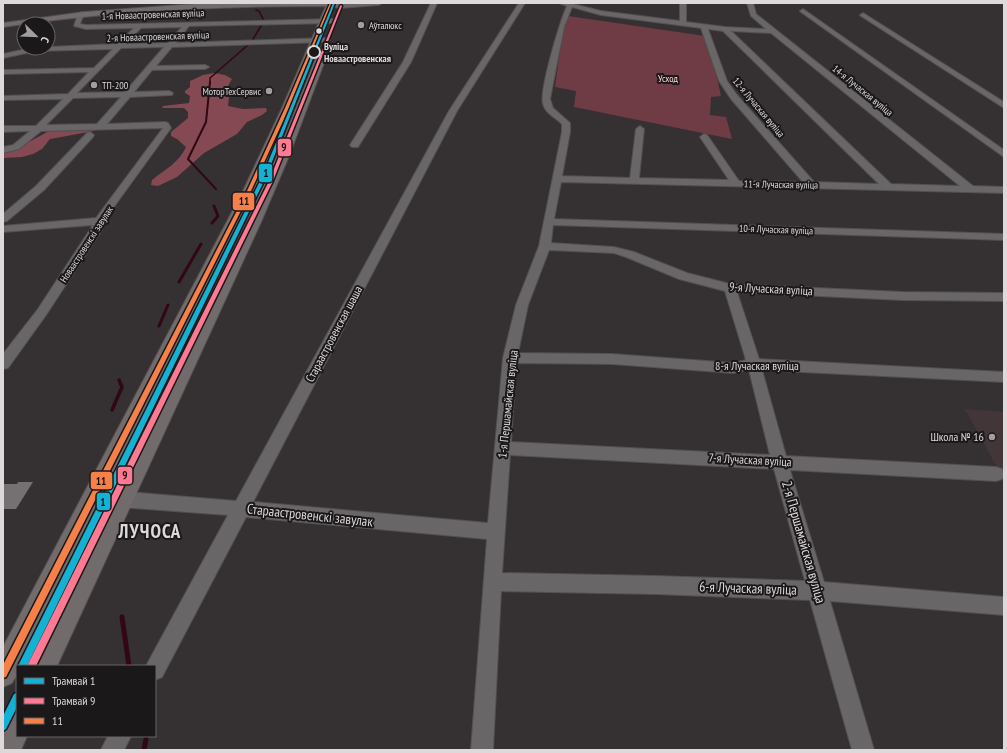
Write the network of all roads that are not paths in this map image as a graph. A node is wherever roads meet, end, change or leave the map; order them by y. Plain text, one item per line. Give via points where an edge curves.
1 (379, 3) edge
2 (434, 3) edge
3 (522, 3) edge
4 (683, 3) edge
5 (750, 3) edge
6 (337, 4) edge
7 (566, 4) edge
8 (803, 11) dead end
9 (81, 14) junction
10 (863, 15) dead end
11 (683, 23) junction
12 (188, 24) junction
13 (3, 25) edge
14 (138, 26) junction
15 (704, 26) junction
16 (725, 29) junction
17 (325, 30) junction
18 (772, 31) junction
19 (169, 46) junction
20 (118, 47) junction
21 (3, 56) edge
22 (205, 67) dead end
23 (152, 68) junction
24 (97, 70) junction
25 (3, 72) edge
26 (169, 93) dead end
27 (130, 94) junction
28 (71, 96) junction
29 (3, 98) edge
30 (1004, 106) edge
31 (294, 108) junction
32 (101, 126) junction
33 (40, 127) junction
34 (3, 128) edge
35 (640, 129) dead end
36 (90, 136) dead end
37 (704, 137) dead end
38 (355, 145) dead end
39 (3, 150) edge
40 (1004, 154) edge
41 (557, 179) junction
42 (634, 181) junction
43 (736, 183) junction
44 (811, 185) junction
45 (888, 187) junction
46 (970, 189) junction
47 (1004, 190) edge
48 (3, 220) edge
49 (101, 221) junction
50 (548, 222) junction
51 (3, 229) edge
52 (1004, 237) edge
53 (545, 246) junction
54 (730, 288) junction
55 (1004, 297) edge
56 (510, 358) junction
57 (3, 364) edge
58 (754, 364) junction
59 (1004, 377) edge
60 (503, 448) junction
61 (780, 462) junction
62 (996, 474) dead end
63 (92, 497) junction
64 (124, 498) junction
65 (243, 509) junction
66 (496, 532) junction
67 (492, 582) junction
68 (818, 591) junction
69 (1004, 606) edge
70 (44, 665) edge
71 (156, 668) edge
72 (3, 674) edge
73 (16, 728) edge
74 (119, 737) edge
75 (7, 750) edge
76 (112, 750) edge
77 (482, 750) edge
78 (863, 750) edge

1 - 6 street
2 - 38 street via 407,62
3 - 65 street, Стараастровенская шаша via 454,112
4 - 11 street
5 - 18 street, 14-я Лучаская вуліца via 753,15
6 - 9 main road via 236,4
6 - 17 main road
7 - 11 street
7 - 41 street, 1-я Першамайская вуліца via 546,99 549,110 566,123
8 - 40 street
9 - 13 main road
9 - 14 street, 1-я Новаастровенская вуліца via 76,25 78,26
10 - 30 street
11 - 15 street
12 - 14 street, 1-я Новаастровенская вуліца
12 - 17 street, 1-я Новаастровенская вуліца
12 - 19 street
14 - 20 street
15 - 16 street
15 - 44 street, 12-я Лучаская вуліца via 723,81
16 - 18 street
16 - 45 street
17 - 19 street, 2-я Новаастровенская вуліца
17 - 31 main road
18 - 46 street, 14-я Лучаская вуліца
19 - 20 street, 2-я Новаастровенская вуліца
19 - 23 street
20 - 21 street, 2-я Новаастровенская вуліца via 36,49
20 - 24 street
22 - 23 street
23 - 27 street
24 - 25 street
24 - 28 street
26 - 27 street
27 - 28 street
27 - 32 street
28 - 29 street
28 - 33 street
31 - 63 main road
31 - 64 main road via 265,196
32 - 33 street
32 - 49 street, Новаастровенскі завулак via 165,125 167,128
33 - 34 street
33 - 39 street via 16,147
35 - 42 street
36 - 48 street via 40,188
37 - 43 street
41 - 42 street, 11-я Лучаская вуліца
41 - 50 street, 1-я Першамайская вуліца
42 - 43 street, 11-я Лучаская вуліца
43 - 44 street, 11-я Лучаская вуліца
44 - 45 street, 11-я Лучаская вуліца
45 - 46 street, 11-я Лучаская вуліца
46 - 47 street, 11-я Лучаская вуліца
49 - 51 street
49 - 57 street, Новаастровенскі завулак via 42,312
50 - 52 street, 10-я Лучаская вуліца
50 - 53 street, 1-я Першамайская вуліца
53 - 54 street, 9-я Лучаская вуліца via 614,250 682,276
53 - 56 street, 1-я Першамайская вуліца via 522,305
54 - 55 street, 9-я Лучаская вуліца via 902,296
54 - 58 street, 2-я Першамайская вуліца
56 - 58 street, 8-я Лучаская вуліца via 612,359 733,368
56 - 60 street, 1-я Першамайская вуліца
58 - 59 street, 8-я Лучаская вуліца
58 - 61 street, 2-я Першамайская вуліца
60 - 61 street, 7-я Лучаская вуліца
60 - 66 street, 1-я Першамайская вуліца
61 - 62 street, 7-я Лучаская вуліца
61 - 68 street, 2-я Першамайская вуліца
63 - 64 street, Стараастровенскі завулак
63 - 72 main road
64 - 65 street, Стараастровенскі завулак
64 - 70 main road
65 - 66 street, Стараастровенскі завулак
65 - 71 street, Стараастровенская шаша
66 - 67 street, 1-я Першамайская вуліца
67 - 68 street, 6-я Лучаская вуліца
67 - 77 street, 1-я Першамайская вуліца
68 - 69 street, 6-я Лучаская вуліца
68 - 78 street, 2-я Першамайская вуліца
73 - 75 main road
74 - 76 street

